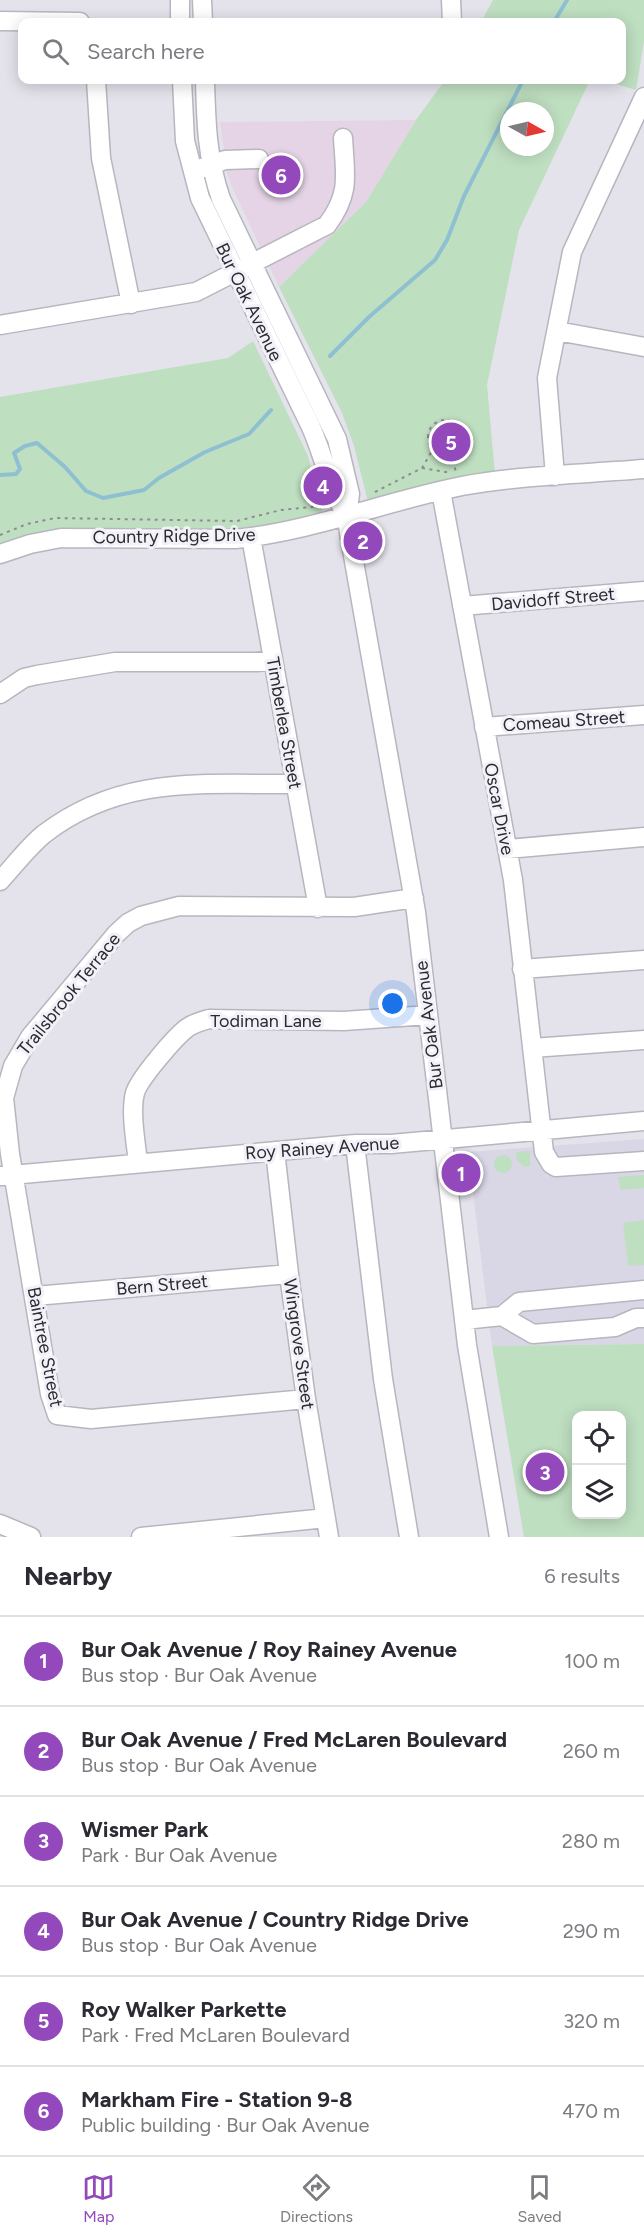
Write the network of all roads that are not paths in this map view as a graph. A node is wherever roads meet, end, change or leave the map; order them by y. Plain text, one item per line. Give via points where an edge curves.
1 (180, 0) edge
2 (202, 0) edge
3 (451, 0) edge
4 (180, 18) edge
5 (203, 18) edge
6 (452, 18) edge
7 (0, 21) edge
8 (18, 21) edge
9 (96, 84) edge
10 (182, 84) edge
11 (204, 84) edge
12 (644, 97) edge
13 (637, 128) edge
14 (343, 138) dead end
15 (259, 159) dead end
16 (211, 165) junction
17 (192, 171) junction
18 (252, 264) junction
19 (235, 273) junction
20 (131, 304) junction
21 (1, 323) edge
22 (557, 331) junction
23 (644, 347) edge
24 (644, 469) edge
25 (555, 476) junction
26 (441, 491) junction
27 (347, 516) junction
28 (250, 537) junction
29 (0, 554) edge
30 (644, 591) edge
31 (462, 606) junction
32 (273, 660) junction
33 (0, 694) edge
34 (644, 715) edge
35 (484, 727) junction
36 (296, 784) junction
37 (644, 837) edge
38 (507, 849) junction
39 (0, 881) edge
40 (414, 898) junction
41 (318, 908) junction
42 (644, 960) edge
43 (522, 969) junction
44 (428, 1015) junction
45 (644, 1040) edge
46 (532, 1048) junction
47 (644, 1121) edge
48 (543, 1129) junction
49 (442, 1139) junction
50 (355, 1144) junction
51 (275, 1151) junction
52 (644, 1161) edge
53 (138, 1163) junction
54 (7, 1175) edge
55 (289, 1274) junction
56 (639, 1291) edge
57 (35, 1296) junction
58 (502, 1316) junction
59 (640, 1318) edge
60 (464, 1320) junction
61 (306, 1399) junction
62 (326, 1518) junction
63 (0, 1524) edge
64 (31, 1537) edge
65 (141, 1537) edge
66 (329, 1537) edge
67 (409, 1537) edge
68 (499, 1537) edge

1 - 4 street
2 - 5 street
3 - 6 street
7 - 8 street
9 - 20 street via 101,159
10 - 17 street, Bur Oak Avenue via 184,134
11 - 16 street, Bur Oak Avenue
12 - 13 street
13 - 22 street via 573,252
14 - 18 street via 346,186 339,209 327,225
15 - 16 street via 225,160
16 - 17 street
16 - 18 street, Bur Oak Avenue via 221,199
17 - 19 street, Bur Oak Avenue via 200,198
18 - 19 street
18 - 27 street, Bur Oak Avenue via 337,439 350,494
19 - 20 street via 196,292
19 - 27 street, Bur Oak Avenue via 314,434 336,498
20 - 21 street
22 - 23 street
22 - 25 street via 547,385
24 - 25 street, Country Ridge Drive
25 - 26 street, Country Ridge Drive
26 - 27 street, Country Ridge Drive
26 - 31 street, Oscar Drive
27 - 28 street, Country Ridge Drive
27 - 40 street, Bur Oak Avenue
28 - 29 street, Country Ridge Drive via 61,538
28 - 32 street, Timberlea Street
30 - 31 street, Davidoff Street
31 - 35 street, Oscar Drive
32 - 33 street via 115,662 24,678
32 - 36 street, Timberlea Street
34 - 35 street, Comeau Street
35 - 38 street, Oscar Drive
36 - 39 street via 168,785 123,794 82,810 44,835
36 - 41 street, Timberlea Street
37 - 38 street
38 - 43 street, Oscar Drive
40 - 41 street, Trailsbrook Terrace
40 - 44 street, Bur Oak Avenue
41 - 54 street, Trailsbrook Terrace via 178,906 141,916 122,929 30,1037 13,1066 4,1110
42 - 43 street
43 - 46 street, Oscar Drive
44 - 49 street, Bur Oak Avenue
44 - 53 street, Todiman Lane via 344,1021 209,1019 193,1024 177,1038 135,1093
45 - 46 street
46 - 48 street, Oscar Drive
47 - 48 street, Roy Rainey Avenue
48 - 49 street, Roy Rainey Avenue
48 - 52 street, Oscar Drive via 544,1152 556,1167
49 - 50 street, Roy Rainey Avenue
49 - 60 street, Bur Oak Avenue
50 - 51 street, Roy Rainey Avenue
50 - 67 street via 383,1379
51 - 53 street, Roy Rainey Avenue
51 - 55 street, Wingrove Street
53 - 54 street, Roy Rainey Avenue
54 - 57 street, Baintree Street
55 - 57 street, Bern Street
55 - 61 street, Wingrove Street
56 - 58 street via 519,1302
56 - 59 street
57 - 61 street, Baintree Street via 50,1394 57,1415 91,1419
58 - 59 street via 532,1334 615,1327
58 - 60 street
60 - 68 street, Bur Oak Avenue
61 - 62 street, Wingrove Street
62 - 65 street
62 - 66 street, Wingrove Street
63 - 64 street

